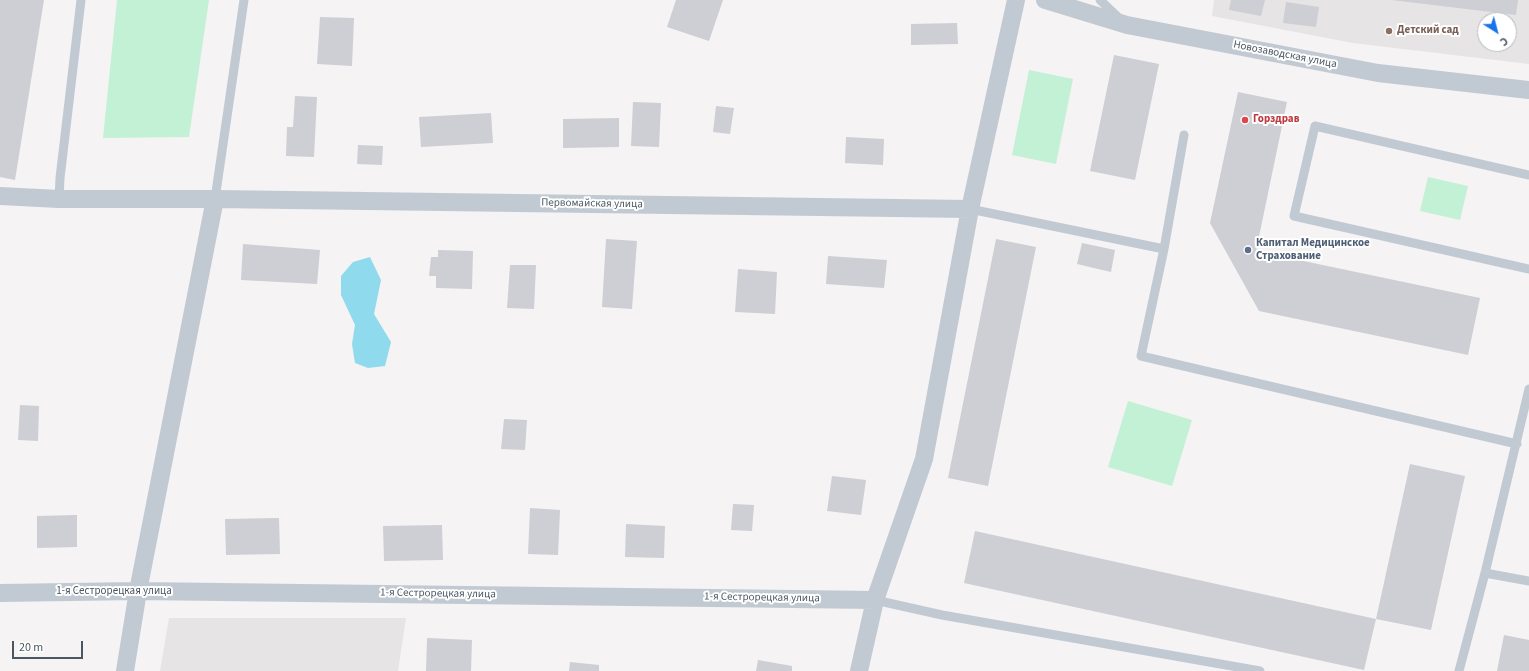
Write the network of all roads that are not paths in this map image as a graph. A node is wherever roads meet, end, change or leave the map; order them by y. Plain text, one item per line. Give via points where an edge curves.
1 (81, 0) edge
2 (244, 0) edge
3 (1016, 0) edge
4 (1045, 0) edge
5 (1100, 0) edge
6 (1127, 25) junction
7 (1529, 90) edge
8 (1184, 135) dead end
9 (1529, 175) edge
10 (0, 196) edge
11 (59, 199) junction
12 (215, 199) junction
13 (970, 209) junction
14 (1164, 249) junction
15 (1529, 269) edge
16 (1529, 389) edge
17 (1517, 444) junction
18 (1485, 573) junction
19 (1529, 581) edge
20 (138, 591) junction
21 (0, 593) edge
22 (875, 600) junction
23 (125, 671) edge
24 (859, 671) edge
25 (1260, 671) edge
26 (1459, 671) edge

1 - 11 lane
2 - 12 lane
3 - 13 street
4 - 6 street, Новозаводская улица
5 - 6 lane
6 - 7 street, Новозаводская улица via 1378,73
8 - 14 lane
9 - 15 lane via 1315,126 1294,216
10 - 11 street, Первомайская улица
11 - 12 street, Первомайская улица
12 - 13 street, Первомайская улица
12 - 20 street
13 - 14 lane
13 - 22 street via 924,458
14 - 17 lane via 1141,356
16 - 17 lane
17 - 18 lane
18 - 19 lane
18 - 26 lane
20 - 21 street, 1-я Сестрорецкая улица
20 - 22 street, 1-я Сестрорецкая улица
20 - 23 street
22 - 24 street
22 - 25 lane via 942,615

